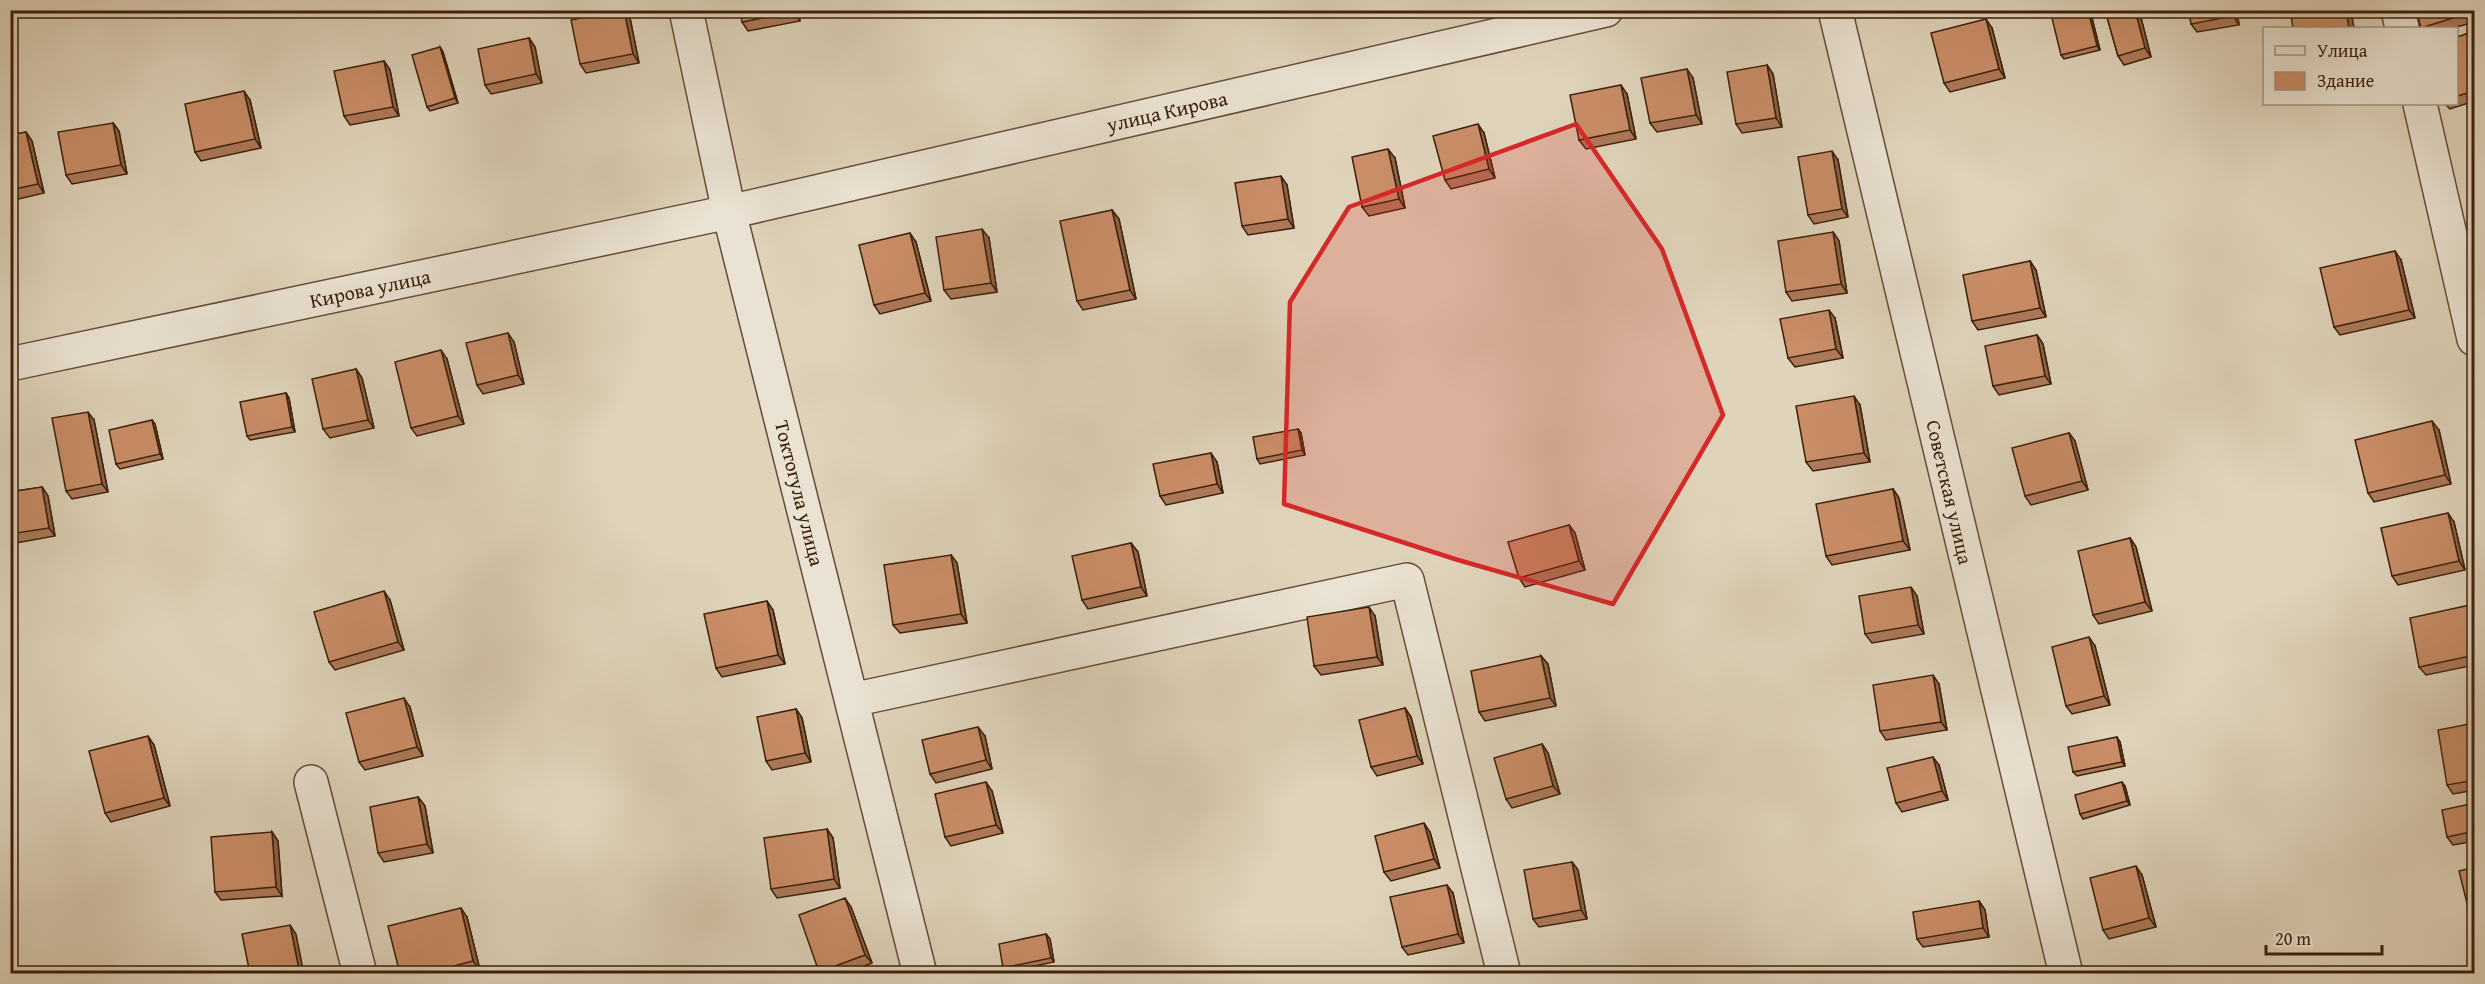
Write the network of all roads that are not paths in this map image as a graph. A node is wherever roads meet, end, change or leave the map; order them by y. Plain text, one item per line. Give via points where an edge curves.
1 (686, 10) edge
2 (1606, 10) edge
3 (1835, 10) edge
4 (2398, 10) edge
5 (2402, 27) edge
6 (2420, 105) edge
7 (729, 212) junction
8 (2475, 339) edge
9 (10, 364) edge
10 (852, 700) junction
11 (310, 782) dead end
12 (360, 974) edge
13 (920, 974) edge
14 (1504, 974) edge
15 (2066, 974) edge

1 - 7 street, Токтогула улица
2 - 7 street, улица Кирова
3 - 15 street, Советская улица
4 - 5 street
6 - 8 street
7 - 9 street, Кирова улица
7 - 10 street, Токтогула улица
10 - 13 street, Токтогула улица
10 - 14 street via 1407,579
11 - 12 street

